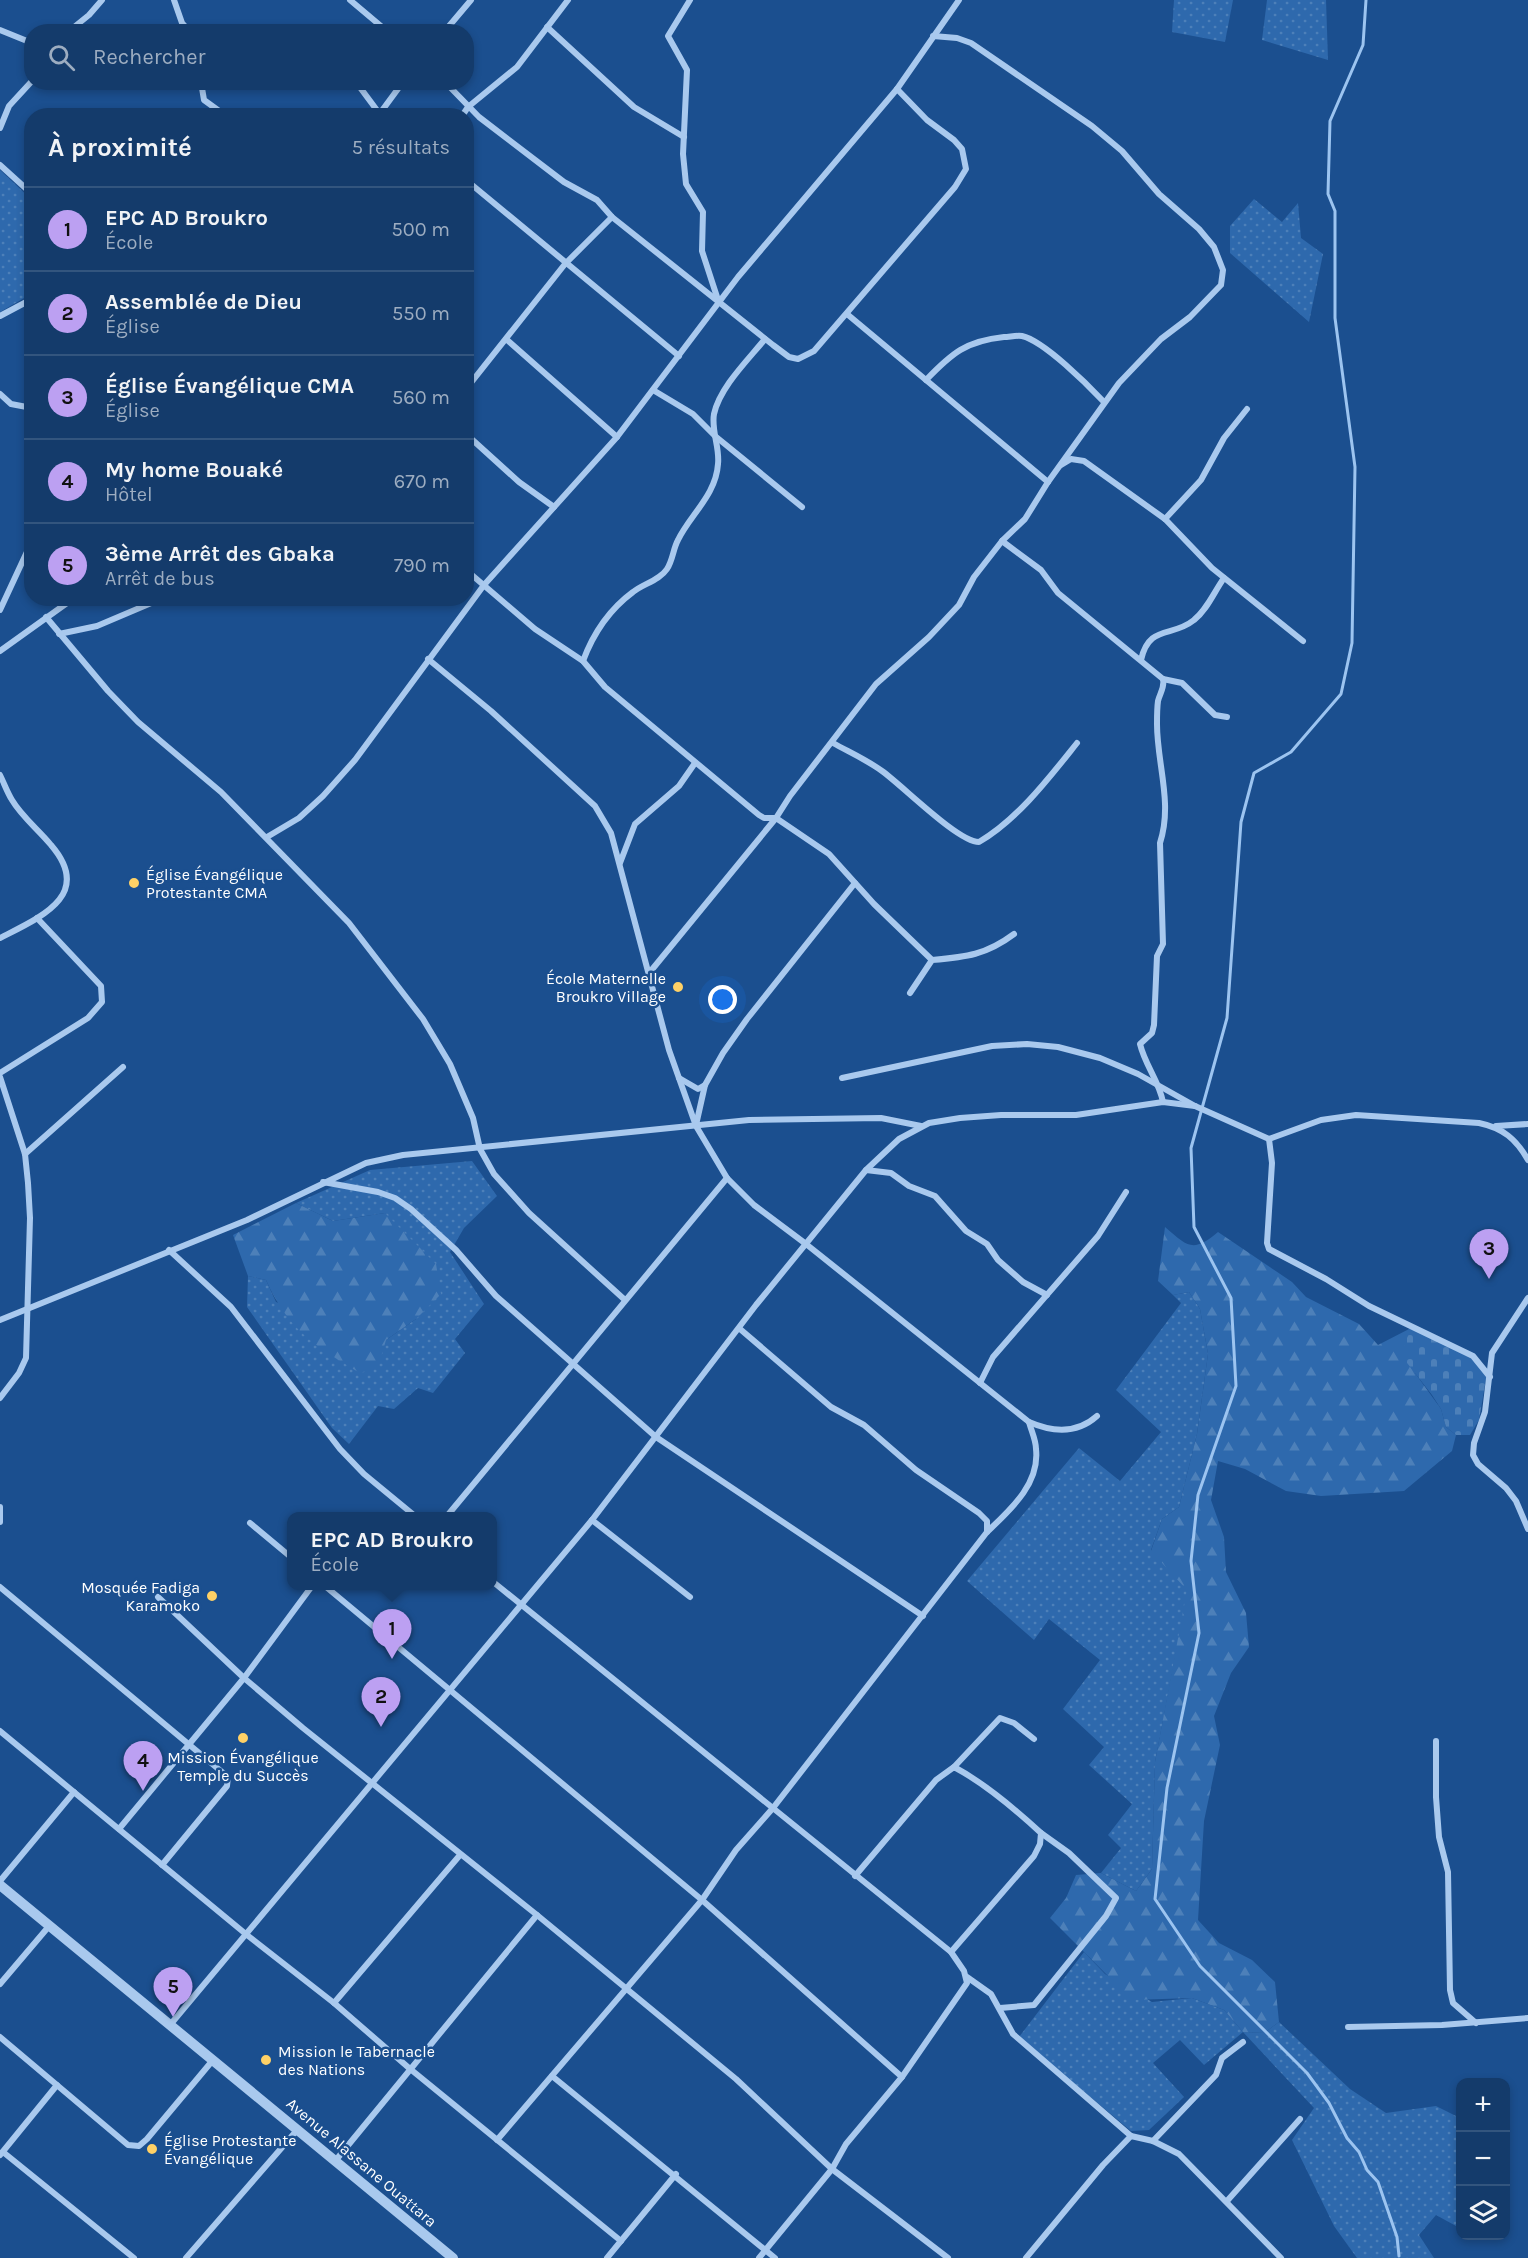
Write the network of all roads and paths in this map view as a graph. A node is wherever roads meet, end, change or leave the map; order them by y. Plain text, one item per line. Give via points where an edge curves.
1 (102, 0) edge
2 (174, 0) edge
3 (350, 0) edge
4 (471, 0) edge
5 (568, 0) edge
6 (690, 0) edge
7 (955, 2) edge
8 (78, 24) edge
9 (183, 24) edge
10 (378, 24) edge
11 (451, 24) edge
12 (547, 27) junction
13 (0, 30) edge
14 (933, 36) junction
15 (24, 40) edge
16 (897, 89) junction
17 (24, 90) edge
18 (202, 90) edge
19 (362, 90) edge
20 (397, 90) edge
21 (452, 90) edge
22 (468, 107) joint
23 (215, 108) edge
24 (374, 108) edge
25 (383, 108) edge
26 (474, 112) edge
27 (0, 128) edge
28 (684, 137) junction
29 (0, 165) edge
30 (24, 187) edge
31 (474, 187) edge
32 (612, 217) junction
33 (565, 264) junction
34 (24, 303) edge
35 (720, 303) junction
36 (847, 314) junction
37 (0, 316) edge
38 (506, 339) junction
39 (765, 339) junction
40 (679, 356) junction
41 (474, 378) edge
42 (926, 380) junction
43 (653, 390) junction
44 (0, 394) edge
45 (1104, 402) junction
46 (24, 406) edge
47 (1247, 409) dead end
48 (716, 436) junction
49 (617, 437) junction
50 (474, 442) edge
51 (1059, 466) junction
52 (1048, 482) junction
53 (554, 507) junction
54 (802, 507) dead end
55 (1165, 519) junction
56 (1002, 541) junction
57 (24, 558) edge
58 (474, 577) edge
59 (1224, 578) junction
60 (484, 585) junction
61 (474, 598) edge
62 (62, 606) edge
63 (144, 606) edge
64 (468, 606) edge
65 (0, 608) edge
66 (46, 617) junction
67 (58, 634) junction
68 (1303, 641) dead end
69 (0, 651) edge
70 (428, 659) junction
71 (1141, 660) junction
72 (583, 661) junction
73 (1163, 679) junction
74 (1227, 717) dead end
75 (833, 743) junction
76 (1077, 743) dead end
77 (695, 763) junction
78 (0, 775) edge
79 (776, 818) junction
80 (267, 837) junction
81 (620, 863) junction
82 (855, 883) junction
83 (37, 918) junction
84 (1014, 934) dead end
85 (0, 938) edge
86 (932, 960) junction
87 (650, 972) junction
88 (910, 993) dead end
89 (123, 1067) dead end
90 (0, 1075) edge
91 (679, 1078) junction
92 (843, 1078) dead end
93 (705, 1085) junction
94 (1160, 1085) junction
95 (1164, 1102) junction
96 (1195, 1106) junction
97 (1528, 1124) edge
98 (696, 1126) junction
99 (922, 1126) junction
100 (1494, 1126) junction
101 (1269, 1139) junction
102 (480, 1149) junction
103 (25, 1154) junction
104 (1528, 1160) edge
105 (866, 1170) junction
106 (727, 1178) junction
107 (323, 1182) junction
108 (1126, 1191) dead end
109 (806, 1244) junction
110 (169, 1250) junction
111 (1047, 1295) junction
112 (1528, 1298) edge
113 (625, 1300) junction
114 (27, 1308) junction
115 (0, 1320) edge
116 (740, 1329) junction
117 (574, 1363) junction
118 (1490, 1377) junction
119 (980, 1383) junction
120 (0, 1398) edge
121 (1097, 1416) dead end
122 (1029, 1422) junction
123 (656, 1437) junction
124 (0, 1507) edge
125 (410, 1512) edge
126 (450, 1512) edge
127 (592, 1520) junction
128 (0, 1522) edge
129 (250, 1523) dead end
130 (1528, 1529) edge
131 (987, 1532) junction
132 (287, 1555) edge
133 (497, 1585) edge
134 (0, 1587) edge
135 (309, 1590) edge
136 (330, 1590) edge
137 (158, 1597) dead end
138 (690, 1597) dead end
139 (521, 1605) junction
140 (923, 1616) junction
141 (244, 1678) junction
142 (450, 1690) junction
143 (0, 1731) edge
144 (1034, 1739) dead end
145 (1436, 1741) dead end
146 (189, 1743) junction
147 (954, 1767) junction
148 (372, 1782) junction
149 (74, 1792) junction
150 (773, 1808) junction
151 (119, 1829) junction
152 (1041, 1833) junction
153 (460, 1855) junction
154 (162, 1864) junction
155 (855, 1876) junction
156 (0, 1883) edge
157 (702, 1900) junction
158 (537, 1915) junction
159 (50, 1925) junction
160 (247, 1935) junction
161 (951, 1952) junction
162 (967, 1977) junction
163 (0, 1984) edge
164 (626, 1989) junction
165 (334, 2003) junction
166 (1000, 2008) junction
167 (1528, 2018) edge
168 (1476, 2023) junction
169 (170, 2025) junction
170 (1347, 2027) dead end
171 (0, 2037) edge
172 (1243, 2042) dead end
173 (213, 2060) junction
174 (409, 2068) junction
175 (552, 2076) junction
176 (902, 2077) junction
177 (57, 2085) junction
178 (1300, 2119) dead end
179 (298, 2128) junction
180 (1131, 2136) junction
181 (497, 2140) junction
182 (1153, 2141) junction
183 (2, 2153) edge
184 (336, 2160) junction
185 (832, 2169) junction
186 (676, 2174) junction
187 (1227, 2201) junction
188 (621, 2241) junction
189 (766, 2250) junction
190 (134, 2258) edge
191 (186, 2258) edge
192 (453, 2258) edge
193 (607, 2258) edge
194 (759, 2258) edge
195 (775, 2258) edge
196 (948, 2258) edge
197 (1026, 2258) edge
198 (1281, 2258) edge

1 - 8 street
2 - 9 street
3 - 10 street
4 - 11 street
5 - 12 street
6 - 28 street via 668,36 687,70
7 - 14 street
12 - 22 street via 517,67
12 - 28 street via 634,107
13 - 15 street
14 - 16 street
14 - 45 street via 971,43 1092,126 1122,151 1159,194 1214,247 1223,270 1221,285 1190,317 1161,339
16 - 35 street
16 - 36 street via 962,149 966,169 955,188
17 - 27 street via 9,106
18 - 23 street via 204,100
19 - 24 street
20 - 25 street
21 - 22 street
26 - 32 street via 564,182 597,200
28 - 35 street via 686,184 703,212 702,251
29 - 30 street
31 - 33 street
32 - 33 street
32 - 35 street
33 - 38 street
33 - 40 street
34 - 37 street
35 - 39 street
35 - 40 street
36 - 39 street via 814,351 798,359
36 - 42 street
38 - 41 street
38 - 49 street
39 - 48 street via 721,400 714,415
40 - 43 street
42 - 45 street via 948,357 978,340 1022,336 1060,361
42 - 52 street
43 - 48 street via 693,414
43 - 49 street
44 - 46 street via 11,404
45 - 51 street
47 - 55 street via 1224,438 1201,480
48 - 54 street
48 - 72 street via 716,477 699,511 678,540 665,572 633,592 614,610 591,638
49 - 53 street
50 - 53 street
51 - 52 street
51 - 55 street via 1071,459 1084,461
52 - 56 street via 1025,519
53 - 60 street
55 - 59 street
56 - 71 street via 1041,570 1058,593
56 - 75 street via 966,589 959,605 876,684
57 - 65 street
58 - 60 street
59 - 68 street
59 - 71 street via 1192,622 1151,638 1144,646
60 - 61 street
60 - 72 street via 535,629
62 - 66 street
63 - 67 street via 97,626
64 - 70 street
66 - 67 street
66 - 69 street
67 - 80 street via 138,722
70 - 80 street via 355,760 323,796 299,818
70 - 81 street via 595,806
71 - 73 street
72 - 77 street via 605,687
73 - 74 street via 1182,684 1215,715
73 - 94 street via 1157,728 1166,789 1165,828 1160,843 1163,944 1157,956 1154,1025 1152,1033 1140,1044
75 - 76 street via 879,769 971,842 979,842 1022,807
75 - 79 street
77 - 79 street via 759,815
77 - 81 street via 679,786 635,824
78 - 83 street via 11,800 51,845 68,873 64,894
79 - 82 street via 829,854
79 - 87 street
80 - 102 street via 348,923 423,1019 450,1064 473,1118
81 - 87 street
82 - 86 street
82 - 93 street via 747,1019
83 - 85 street
83 - 90 street via 100,986 102,1002 87,1018
84 - 86 street via 999,946 971,957
86 - 88 street
87 - 91 street
89 - 103 street
90 - 103 street
91 - 93 street via 698,1089
91 - 98 street
92 - 94 street via 992,1046 1027,1044 1100,1058
93 - 98 street
94 - 95 street
94 - 96 street
95 - 96 street
95 - 99 street via 1076,1115 960,1118
96 - 101 street
97 - 100 street
98 - 99 street via 749,1120 881,1118
98 - 102 street
98 - 106 street
99 - 105 street via 899,1139
100 - 101 street via 1356,1115 1322,1120
100 - 104 street via 1507,1133
101 - 118 street via 1269,1249 1326,1278 1369,1306 1473,1356
102 - 107 street via 403,1155 366,1163
102 - 113 street via 510,1194
103 - 114 street via 30,1218
105 - 109 street
105 - 111 street via 891,1173 934,1196 1023,1282
106 - 109 street via 754,1205
106 - 113 street
107 - 110 street via 247,1220
107 - 117 street via 378,1192 401,1202 456,1250 496,1296
108 - 111 street via 1098,1236
109 - 116 street
109 - 119 street
110 - 114 street
110 - 125 street via 231,1306 356,1466
111 - 119 street via 993,1358
112 - 118 street via 1492,1353
113 - 117 street
114 - 115 street
114 - 120 street via 23,1366
116 - 123 street
116 - 131 street via 831,1407 864,1425 916,1470 979,1513 987,1521
117 - 123 street
117 - 126 street
118 - 130 street via 1473,1455 1516,1501
119 - 122 street
121 - 122 street via 1088,1424 1049,1431
122 - 131 street via 1036,1449 1032,1480 1015,1505
123 - 127 street
123 - 140 street
124 - 128 street
127 - 138 street
127 - 139 street
129 - 132 street
131 - 140 street
133 - 139 street
134 - 146 street
135 - 141 street
136 - 142 street
137 - 141 street
139 - 142 street
139 - 150 street
140 - 150 street
141 - 146 street
141 - 148 street
142 - 148 street
142 - 157 street
143 - 149 street
144 - 147 street via 1014,1723 1000,1718
145 - 168 street via 1439,1837 1448,1872 1450,1990 1453,2003
146 - 151 street
146 - 154 street via 224,1771 227,1786
147 - 152 street via 987,1788
147 - 155 street via 936,1780
148 - 153 street
148 - 160 street
149 - 151 street
149 - 156 street
150 - 155 street
150 - 157 street via 736,1850
151 - 154 street
152 - 161 street via 1034,1856
152 - 166 street via 1069,1853 1116,1898 1106,1916 1034,2005
153 - 158 street
153 - 165 street
154 - 160 street
155 - 161 street
156 - 159 street, Avenue Alassane Ouattara
157 - 164 street
157 - 176 street
158 - 164 street
158 - 174 street
159 - 163 street
159 - 169 street, Avenue Alassane Ouattara
160 - 165 street
160 - 169 street
161 - 162 street
162 - 166 street via 991,1994
162 - 176 street via 967,1983
164 - 175 street
164 - 185 street via 736,2079
165 - 174 street
166 - 180 street via 1013,2034
167 - 168 street
168 - 170 street
169 - 173 street, Avenue Alassane Ouattara
171 - 177 street
172 - 182 street via 1222,2058 1216,2074
173 - 177 street via 139,2146 128,2145
173 - 179 street, Avenue Alassane Ouattara
174 - 181 street
174 - 184 street
175 - 181 street
175 - 186 street
176 - 185 street via 839,2153
177 - 183 street
178 - 187 street
179 - 184 street, Avenue Alassane Ouattara
179 - 191 street
180 - 182 street
180 - 197 street
181 - 188 street
182 - 187 street via 1179,2154
183 - 190 street
184 - 192 street, Avenue Alassane Ouattara
185 - 189 street
185 - 196 street
186 - 188 street
186 - 189 street
187 - 198 street
188 - 193 street
189 - 194 street
189 - 195 street

